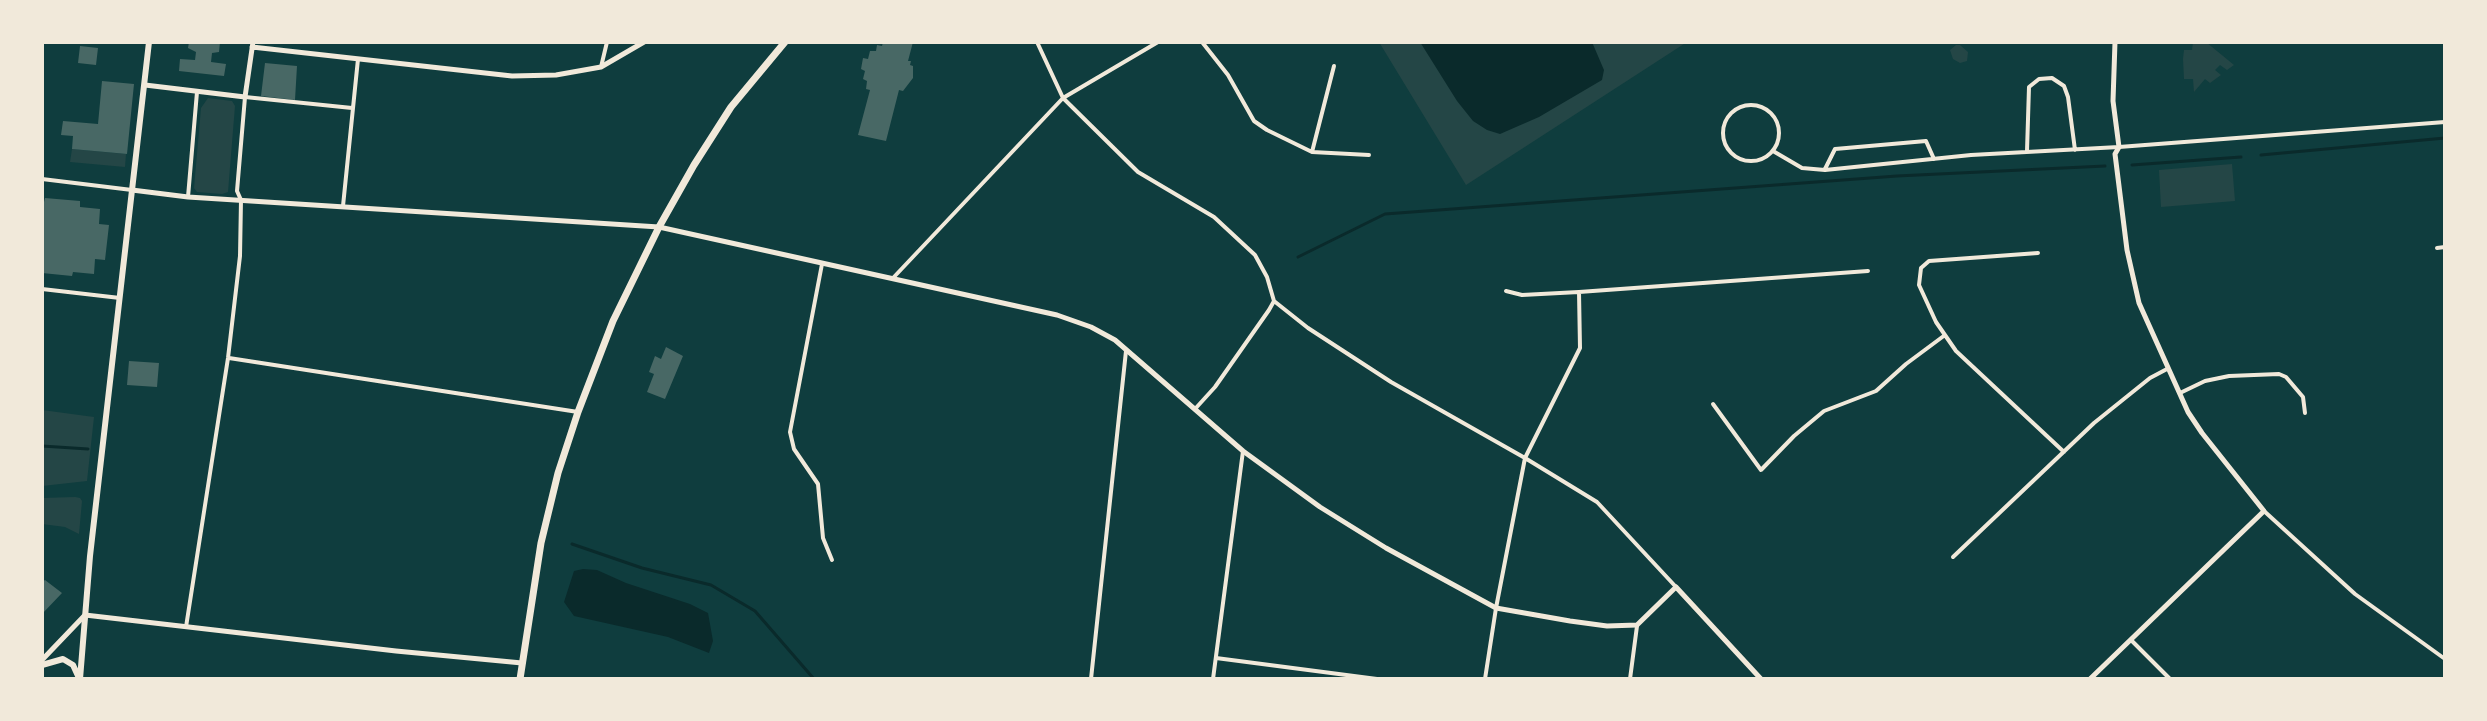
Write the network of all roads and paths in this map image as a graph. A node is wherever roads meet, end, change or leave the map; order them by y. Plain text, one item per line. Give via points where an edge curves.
1 (149, 42) edge
2 (607, 42) edge
3 (644, 42) edge
4 (785, 42) edge
5 (1037, 42) edge
6 (1158, 42) edge
7 (1202, 42) edge
8 (2115, 42) edge
9 (252, 45) edge
10 (358, 59) junction
11 (1334, 66) dead end
12 (601, 67) junction
13 (145, 85) junction
14 (197, 91) junction
15 (245, 97) junction
16 (1063, 98) junction
17 (352, 108) junction
18 (2445, 122) edge
19 (2119, 147) junction
20 (2075, 150) junction
21 (1773, 151) junction
22 (1312, 152) junction
23 (2027, 152) junction
24 (1369, 155) dead end
25 (1934, 159) junction
26 (1825, 170) junction
27 (42, 179) edge
28 (132, 190) junction
29 (188, 197) junction
30 (241, 200) junction
31 (343, 206) junction
32 (659, 227) junction
33 (2445, 247) edge
34 (2437, 248) dead end
35 (2038, 253) dead end
36 (822, 264) junction
37 (1868, 271) dead end
38 (892, 280) junction
39 (42, 289) edge
40 (1506, 291) dead end
41 (1579, 292) junction
42 (120, 298) junction
43 (1274, 301) junction
44 (1945, 335) junction
45 (1126, 351) junction
46 (228, 358) junction
47 (2167, 369) junction
48 (2180, 393) junction
49 (1713, 404) dead end
50 (1195, 409) junction
51 (578, 412) junction
52 (2305, 413) dead end
53 (1243, 451) junction
54 (2064, 452) junction
55 (1525, 458) junction
56 (2264, 511) junction
57 (1953, 557) dead end
58 (832, 560) dead end
59 (1676, 587) junction
60 (1496, 608) junction
61 (85, 615) junction
62 (1637, 625) junction
63 (186, 627) junction
64 (2132, 641) junction
65 (1216, 658) junction
66 (2445, 659) edge
67 (42, 662) edge
68 (522, 663) junction
69 (80, 679) edge
70 (520, 679) edge
71 (1091, 679) edge
72 (1213, 679) edge
73 (1377, 679) edge
74 (1485, 679) edge
75 (1630, 679) edge
76 (1761, 679) edge
77 (2090, 679) edge
78 (2170, 679) edge

1 - 13 main road
2 - 12 street
3 - 12 street
4 - 32 highway via 731,107
5 - 16 street
6 - 16 street
7 - 22 street via 1254,121
8 - 19 street via 2113,101
9 - 10 street
9 - 15 street
10 - 12 street via 512,76
10 - 17 street
11 - 22 street
13 - 14 street
13 - 28 main road
14 - 15 street
14 - 29 street
15 - 17 street
15 - 30 street via 237,191
16 - 38 street
16 - 43 street via 1138,172 1214,217 1255,255
17 - 31 street
18 - 19 street
19 - 20 street
19 - 47 street via 2115,154 2131,277
20 - 23 street
20 - 23 street via 2068,97 2064,86 2052,78 2029,87
21 - 21 street via 1780,134 1770,112 1747,105 1727,118 1722,136 1731,153 1750,162
21 - 26 street via 1802,168
22 - 24 street
23 - 25 street
25 - 26 street
25 - 26 street via 1926,141 1835,149
27 - 28 street
28 - 29 street
28 - 42 main road
29 - 30 street
30 - 31 street
30 - 46 street
31 - 32 street
32 - 36 street
32 - 51 highway via 613,321
33 - 34 street
35 - 44 street via 1929,261 1921,268 1919,285
36 - 38 street
36 - 58 street via 790,432 794,449 818,484 823,538
37 - 41 street
38 - 45 street via 1057,315 1115,340
39 - 42 street
40 - 41 street
41 - 55 street via 1580,348
42 - 61 main road
43 - 50 street
43 - 55 street via 1391,382
44 - 49 street via 1876,391 1824,411 1761,470
44 - 54 street
45 - 50 street
45 - 71 street
46 - 51 street
46 - 63 street
47 - 48 street
47 - 54 street
48 - 52 street via 2229,376 2279,374 2303,397
48 - 56 street via 2202,433
50 - 53 street
51 - 68 highway via 541,543
53 - 60 street via 1373,540
53 - 65 street
54 - 57 street
55 - 59 street via 1597,502
55 - 60 street
56 - 64 street
56 - 66 street via 2355,594
59 - 62 street
59 - 76 street
60 - 62 street via 1582,623
60 - 74 street
61 - 63 street
61 - 67 street
61 - 69 main road
62 - 75 street
63 - 68 street
64 - 77 street
64 - 78 street
65 - 72 street
65 - 73 street
67 - 69 main road via 63,659
68 - 70 highway

